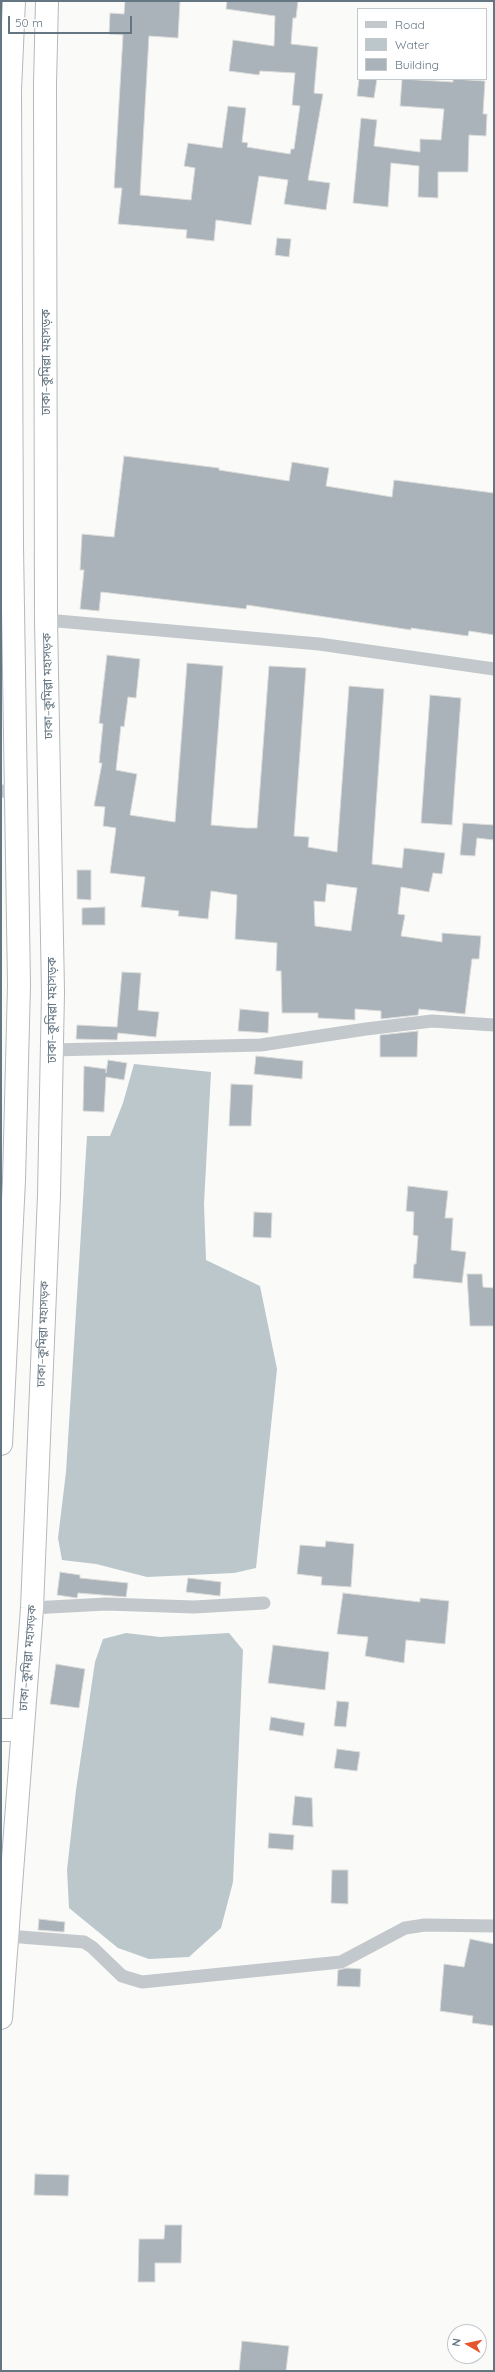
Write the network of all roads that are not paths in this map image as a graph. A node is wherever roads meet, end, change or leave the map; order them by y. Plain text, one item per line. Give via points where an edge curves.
1 (14, 1) edge
2 (47, 1) edge
3 (7, 606) edge
4 (46, 620) junction
5 (494, 669) edge
6 (9, 792) edge
7 (494, 1025) edge
8 (52, 1050) junction
9 (5, 1267) edge
10 (1, 1444) edge
11 (264, 1603) dead end
12 (32, 1608) junction
13 (12, 1730) edge
14 (494, 1926) edge
15 (8, 1936) junction
16 (1, 2018) edge

1 - 3 highway via 10,90
2 - 4 highway, ঢাকা–কুমিল্লা মহাসড়ক
3 - 6 highway
4 - 5 street via 319,644
4 - 8 highway, ঢাকা–কুমিল্লা মহাসড়ক
6 - 9 highway via 19,985
7 - 8 street via 432,1021 261,1046
8 - 12 highway, ঢাকা–কুমিল্লা মহাসড়ক via 49,1195
9 - 10 highway
11 - 12 street via 194,1607 106,1604
12 - 13 highway, ঢাকা–কুমিল্লা মহাসড়ক
13 - 15 highway, ঢাকা–কুমিল্লা মহাসড়ক
14 - 15 street via 425,1925 406,1928 341,1962 142,1982 122,1976 84,1942
15 - 16 highway, ঢাকা–কুমিল্লা মহাসড়ক

